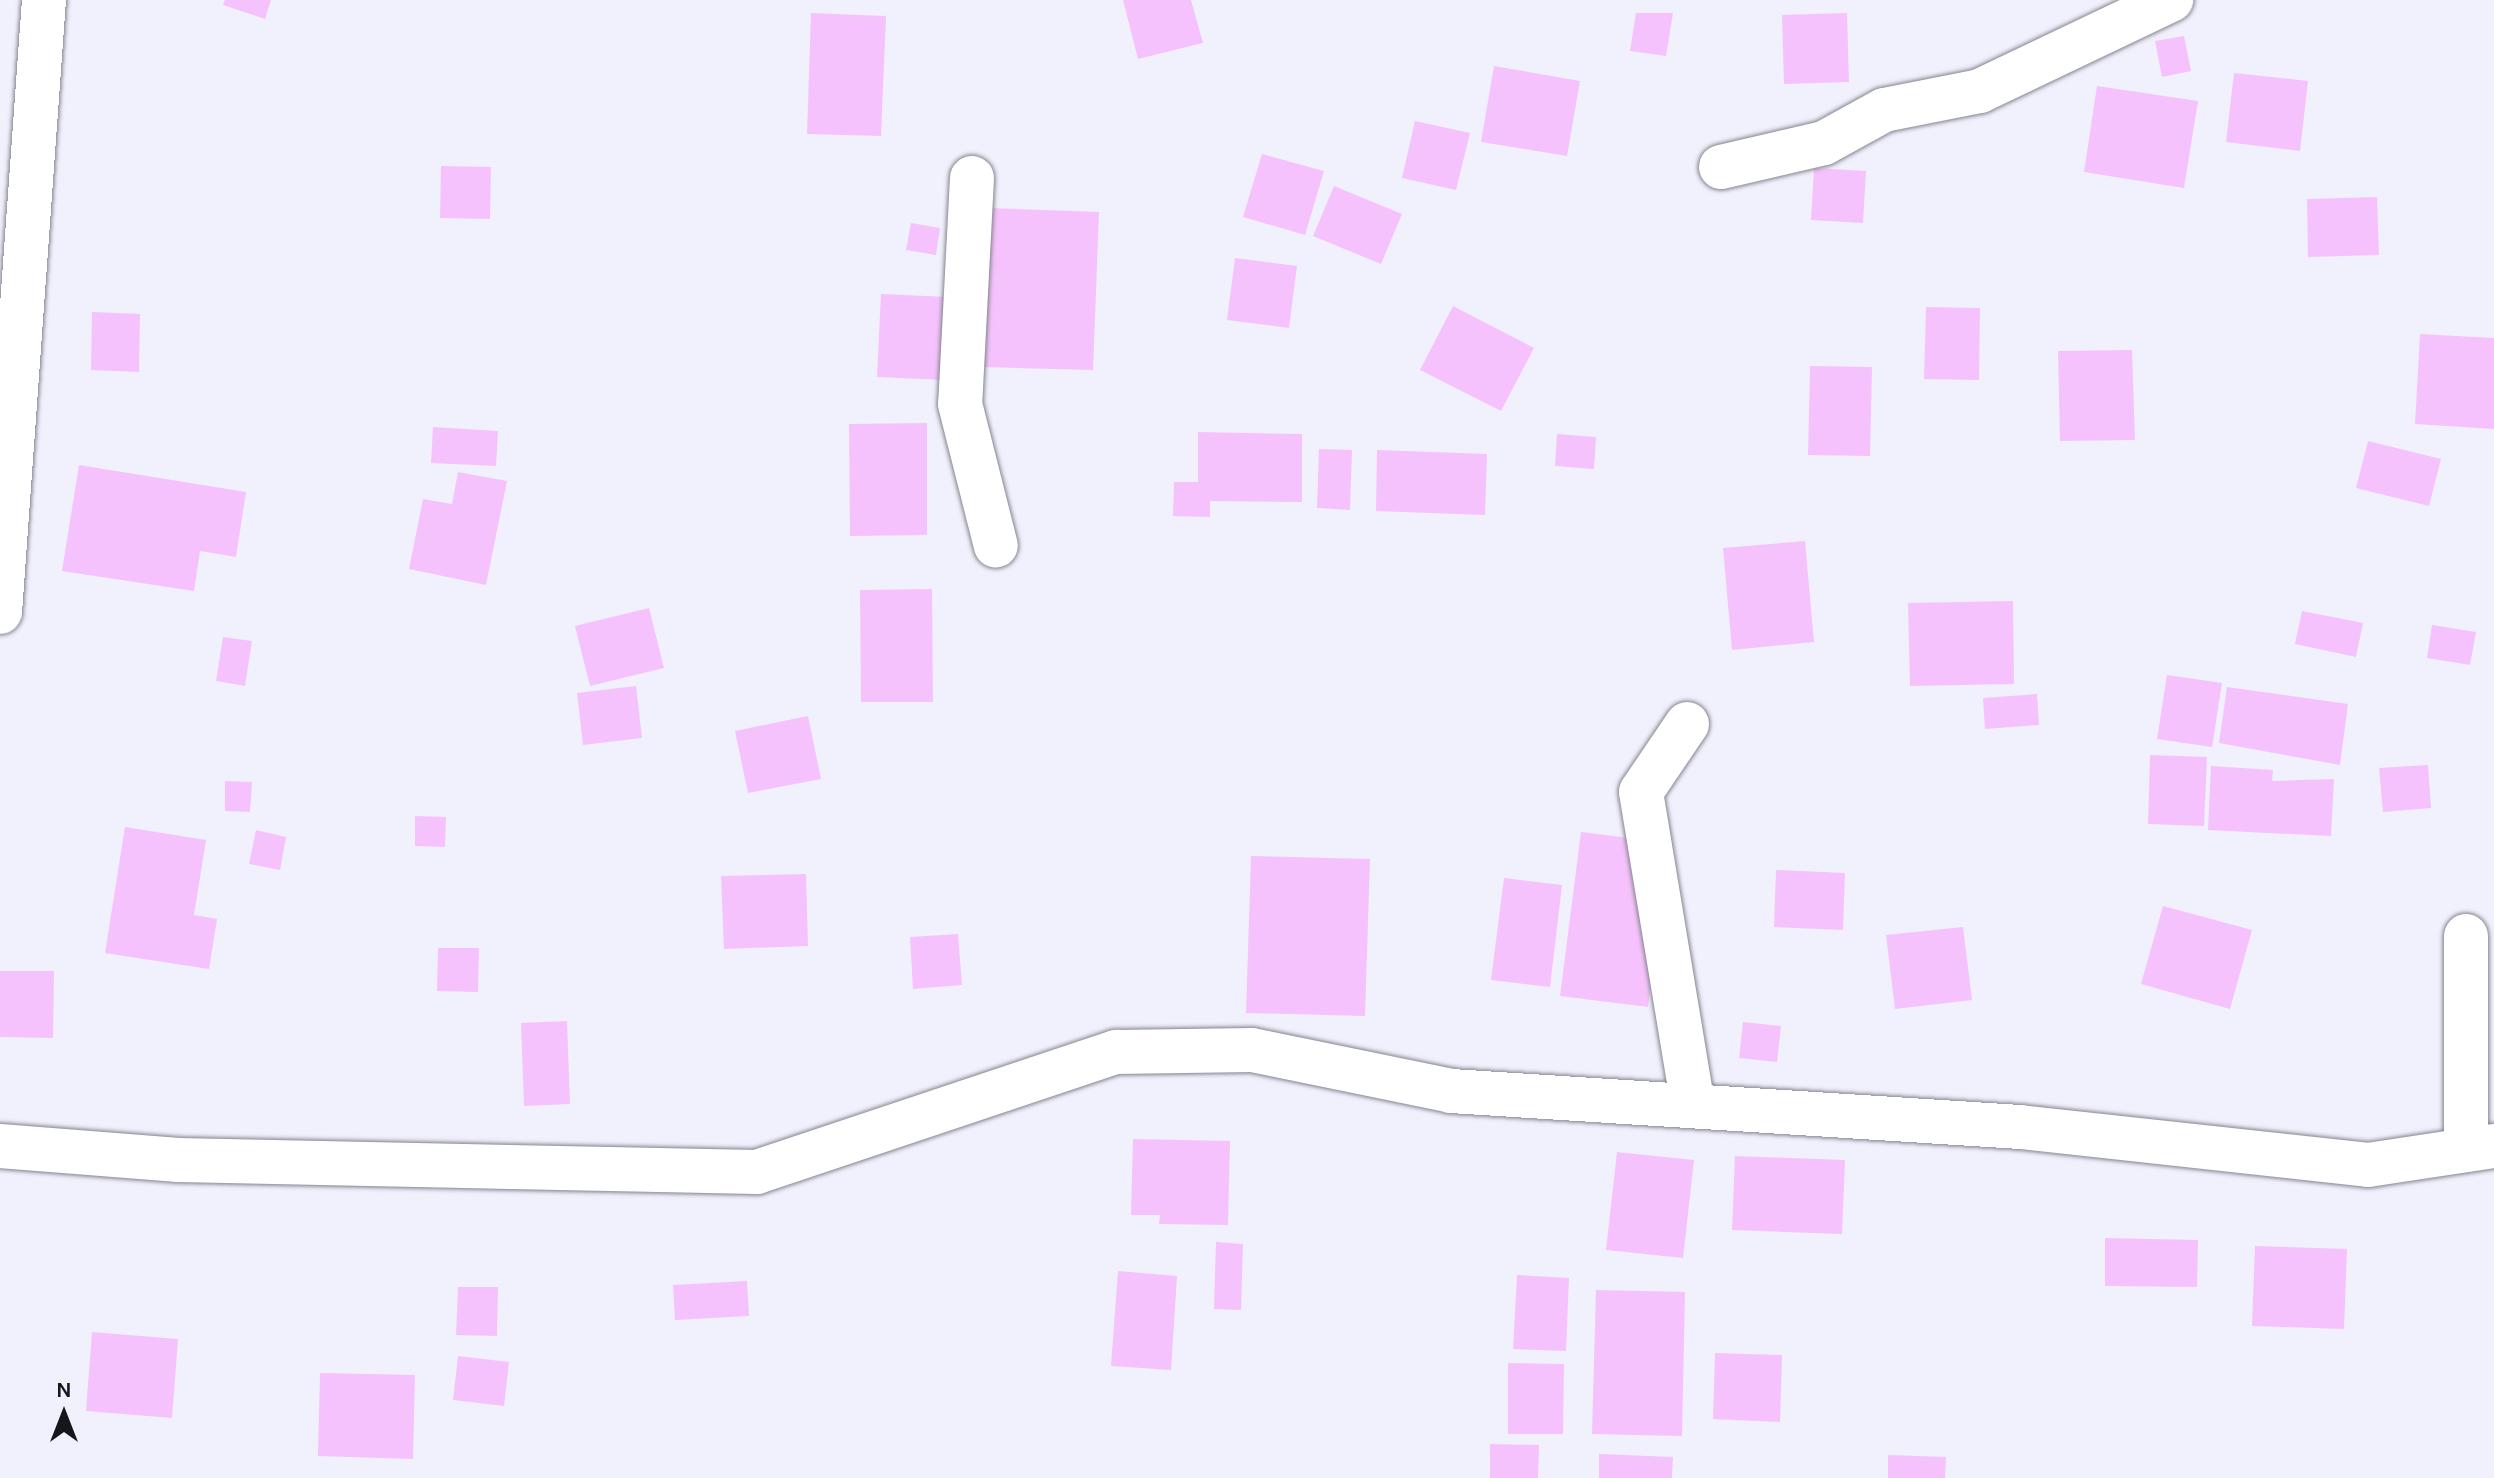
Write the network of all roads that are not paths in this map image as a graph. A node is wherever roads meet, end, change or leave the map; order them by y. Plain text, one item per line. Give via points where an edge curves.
1 (44, 0) edge
2 (2171, 0) edge
3 (1721, 167) dead end
4 (972, 178) dead end
5 (996, 546) dead end
6 (0, 612) edge
7 (1687, 724) dead end
8 (2466, 936) dead end
9 (1693, 1106) junction
10 (0, 1146) edge
11 (2480, 1148) edge

1 - 6 street
2 - 3 street via 1980,91 1884,110 1824,143
4 - 5 street via 960,404
7 - 9 street via 1641,792
8 - 11 street
9 - 10 street via 1451,1091 1252,1050 1116,1052 757,1172 178,1160
9 - 11 street via 2020,1127 2368,1165

